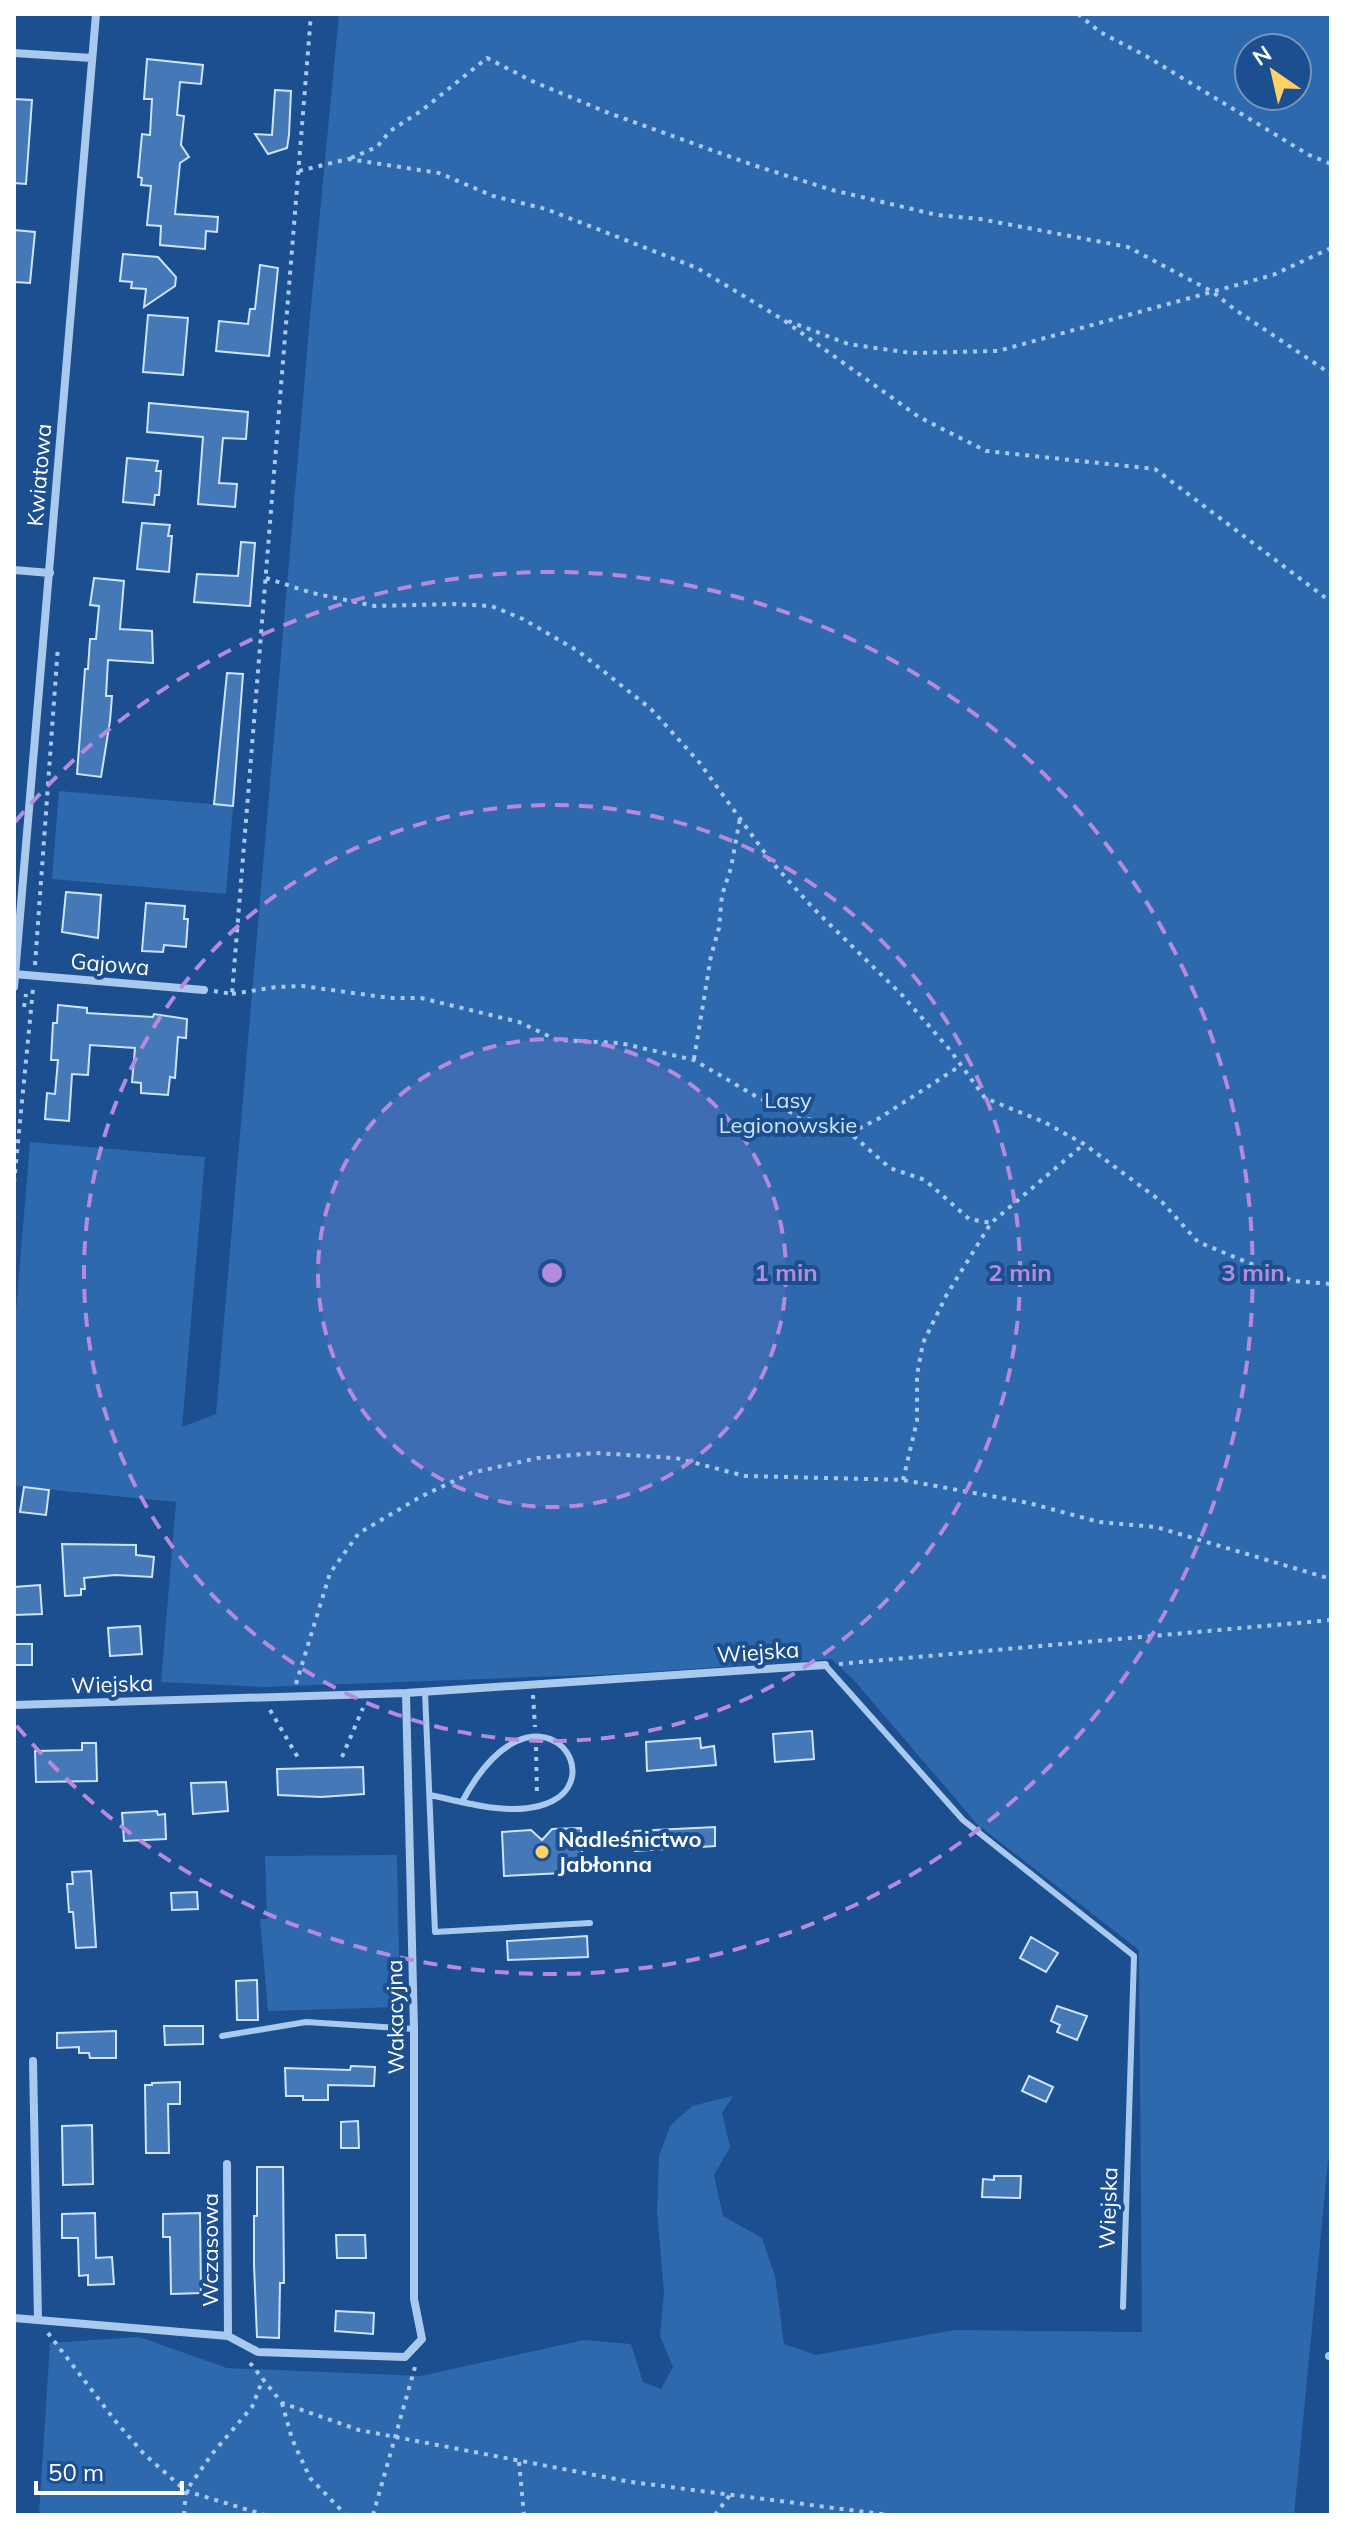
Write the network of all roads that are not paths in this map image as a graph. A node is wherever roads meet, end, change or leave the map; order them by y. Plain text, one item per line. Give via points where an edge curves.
1 (96, 14) edge
2 (14, 53) edge
3 (92, 58) junction
4 (14, 570) edge
5 (50, 573) junction
6 (15, 974) edge
7 (14, 987) edge
8 (204, 990) road end
9 (825, 1665) joint
10 (425, 1692) junction
11 (406, 1693) junction
12 (14, 1705) edge
13 (430, 1795) junction
14 (462, 1802) junction
15 (590, 1923) dead end
16 (414, 2029) junction
17 (222, 2036) dead end
18 (33, 2061) dead end
19 (227, 2164) dead end
20 (1123, 2307) dead end
21 (14, 2318) edge
22 (38, 2320) junction
23 (228, 2336) junction

1 - 3 street, Kwiatowa
2 - 3 street
3 - 5 street, Kwiatowa
4 - 5 street
5 - 6 street, Kwiatowa
6 - 7 street, Kwiatowa
6 - 8 street, Gajowa
9 - 10 street, Wiejska
9 - 20 lane, Wiejska via 963,1820 1134,1956
10 - 11 street, Wiejska
10 - 13 lane
11 - 12 street, Wiejska
11 - 16 street, Wakacyjna
13 - 14 lane
13 - 15 lane via 435,1932
14 - 14 lane via 489,1761 521,1738 552,1738 566,1750 573,1767 571,1784 557,1799 537,1807
16 - 17 lane via 306,2022
16 - 23 street, Wakacyjna via 414,2299 422,2339 405,2357 258,2352
18 - 22 street
19 - 23 street, Wczasowa
21 - 22 street
22 - 23 street

